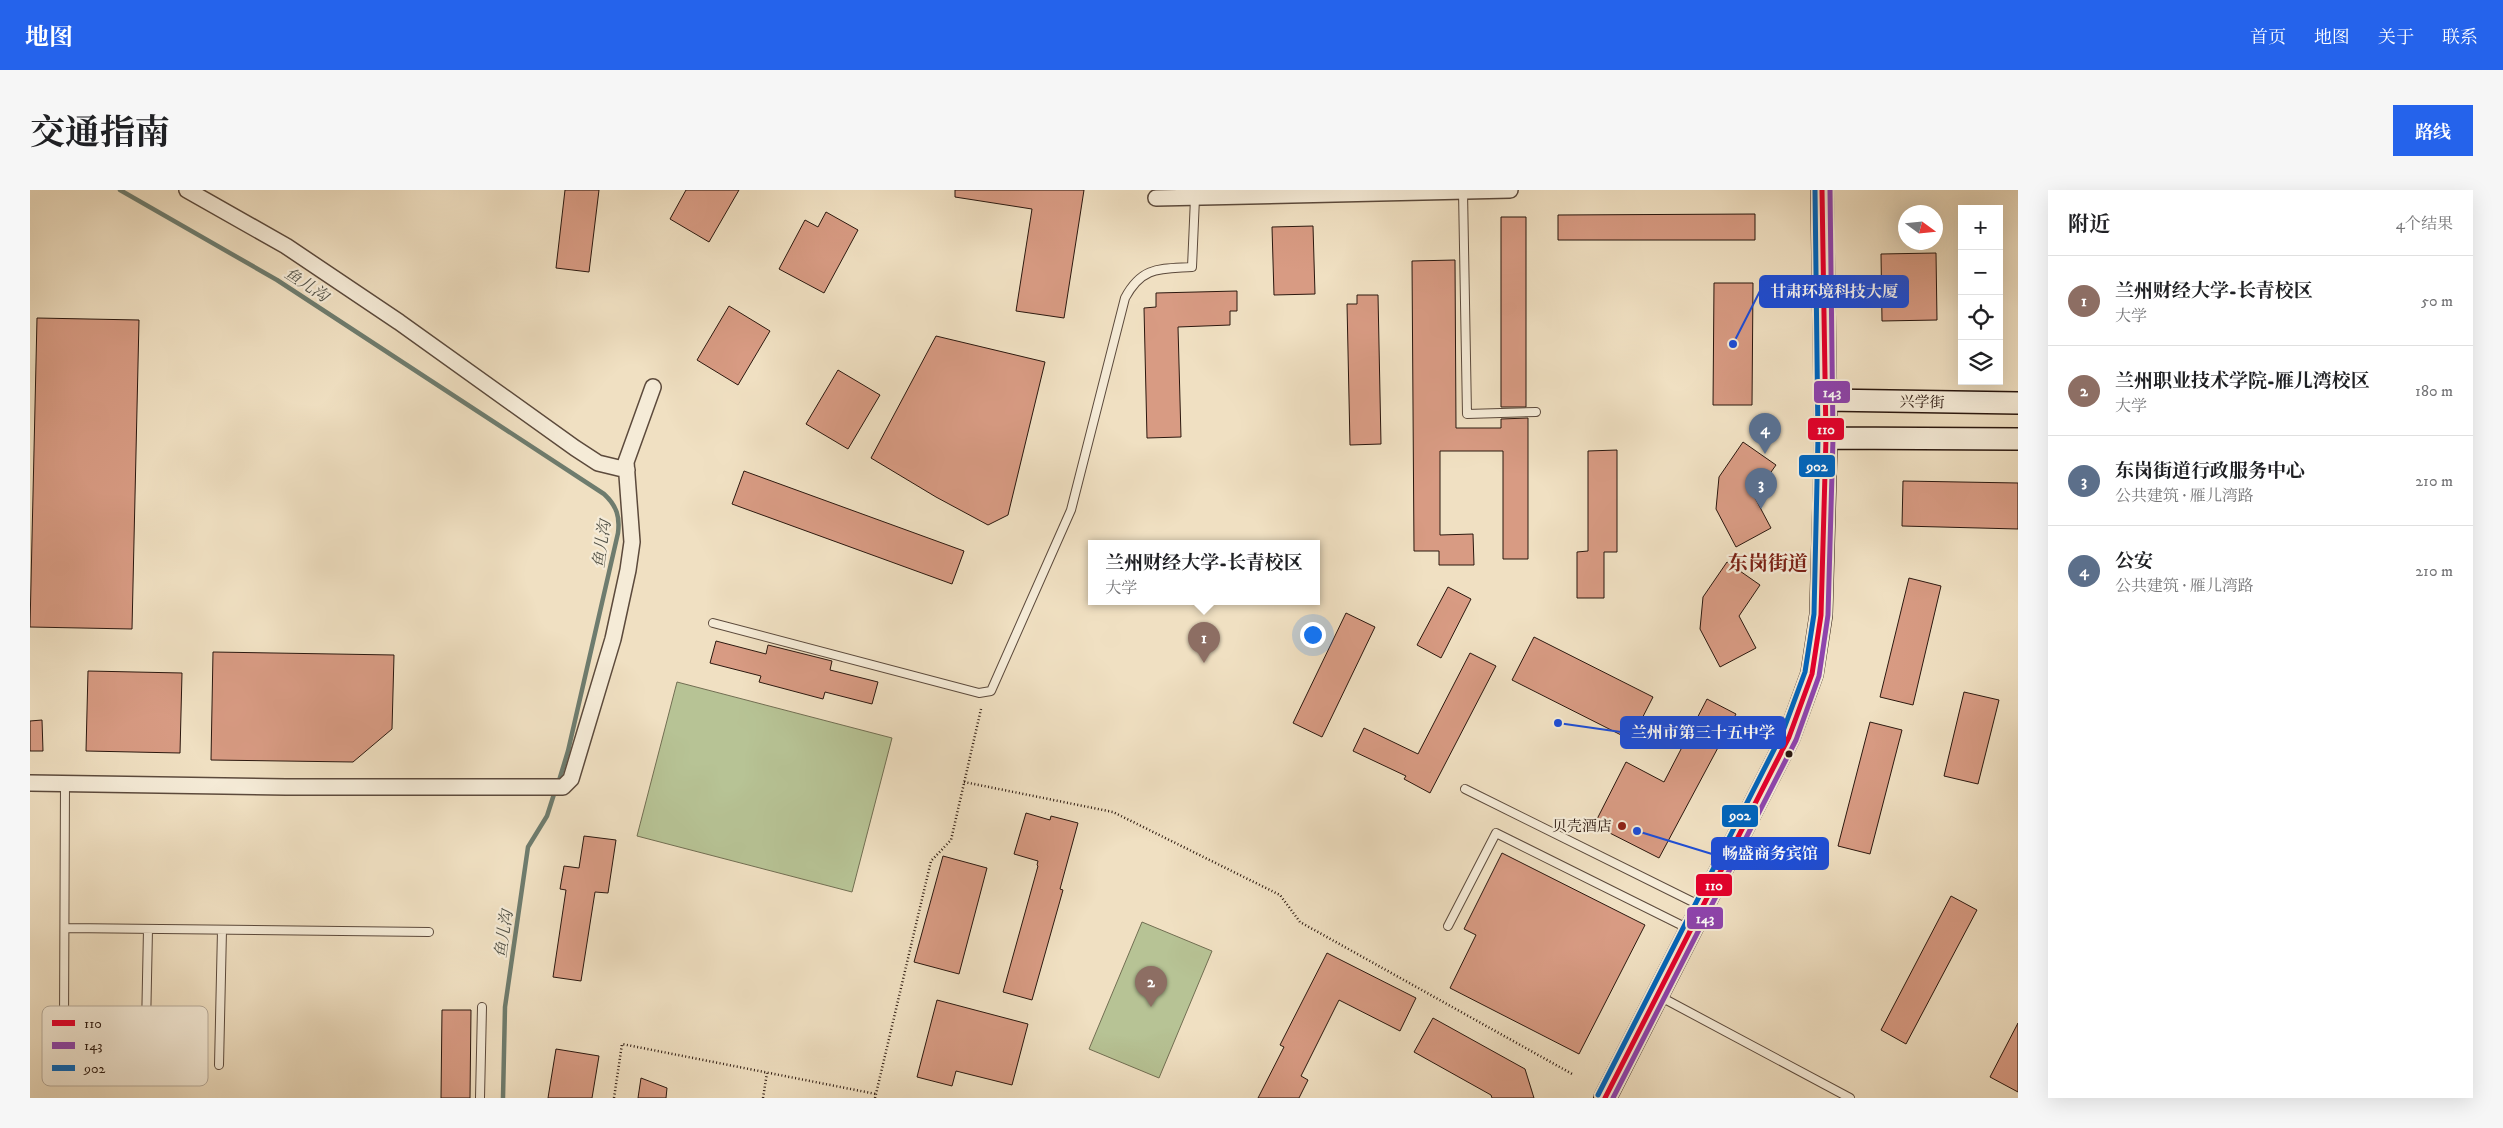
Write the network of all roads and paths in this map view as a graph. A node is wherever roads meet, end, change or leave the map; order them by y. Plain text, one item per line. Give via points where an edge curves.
1 (186, 190) edge
2 (1486, 190) edge
3 (1510, 190) edge
4 (1822, 190) edge
5 (1463, 191) junction
6 (207, 195) edge
7 (1156, 198) dead end
8 (1195, 198) junction
9 (653, 387) dead end
10 (1826, 400) junction
11 (2018, 403) edge
12 (1536, 412) dead end
13 (1826, 438) junction
14 (2018, 439) edge
15 (627, 470) junction
16 (713, 623) dead end
17 (981, 709) dead end
18 (964, 782) junction
19 (30, 783) edge
20 (66, 783) junction
21 (1465, 789) dead end
22 (1702, 907) junction
23 (1448, 926) dead end
24 (66, 928) junction
25 (148, 929) junction
26 (222, 930) junction
27 (1690, 930) junction
28 (428, 932) dead end
29 (1657, 995) junction
30 (64, 1006) edge
31 (146, 1006) edge
32 (482, 1007) dead end
33 (219, 1065) dead end
34 (767, 1073) junction
35 (1574, 1075) dead end
36 (875, 1096) edge
37 (480, 1098) edge
38 (614, 1098) edge
39 (763, 1098) edge
40 (1605, 1098) edge
41 (1850, 1098) edge

1 - 6 street
2 - 3 street
2 - 5 street
4 - 10 main road
5 - 8 street
5 - 12 lane via 1467,414
6 - 15 street via 399,322 575,448 598,462
7 - 8 street
8 - 16 lane via 1192,267 1153,270 1141,276 1124,298 1072,510 991,691 978,693
9 - 15 street via 626,462
10 - 11 main road, 兴学街
10 - 13 main road
13 - 14 main road
13 - 22 main road via 1821,615 1812,674 1789,737
15 - 20 street via 632,542 628,570 613,639 571,779 563,787
17 - 18 path
18 - 35 path via 1113,812 1280,895 1300,922
18 - 36 path via 951,840 931,861
19 - 20 street
20 - 24 lane
21 - 22 lane
22 - 27 main road
23 - 27 lane via 1496,833
24 - 25 lane
24 - 30 lane
25 - 26 lane
25 - 31 lane
26 - 28 lane
26 - 33 lane
27 - 29 main road
29 - 40 main road
29 - 41 lane
32 - 37 lane
34 - 36 path
34 - 38 path via 622,1044
34 - 39 path

